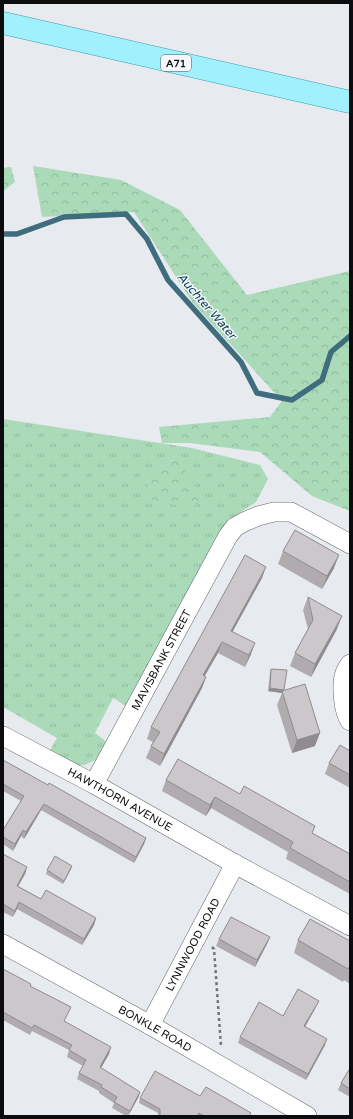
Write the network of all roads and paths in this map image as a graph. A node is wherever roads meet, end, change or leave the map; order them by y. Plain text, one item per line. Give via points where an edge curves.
1 (3, 23) edge
2 (350, 102) edge
3 (350, 544) edge
4 (350, 664) edge
5 (350, 721) edge
6 (3, 736) edge
7 (94, 784) junction
8 (236, 864) junction
9 (350, 926) edge
10 (196, 939) junction
11 (3, 944) edge
12 (150, 1025) junction
13 (222, 1067) junction
14 (298, 1114) edge

1 - 2 main road, A71
3 - 7 street, MAVISBANK STREET via 291,512 274,512 258,516 235,527
4 - 5 street via 345,673 343,686 344,702
6 - 7 street, HAWTHORN AVENUE
7 - 8 street, HAWTHORN AVENUE
8 - 9 street, HAWTHORN AVENUE
8 - 10 street, LYNNWOOD ROAD
10 - 12 street, LYNNWOOD ROAD
10 - 13 path via 214,949
11 - 12 street, BONKLE ROAD
12 - 13 street, BONKLE ROAD
13 - 14 street, BONKLE ROAD

